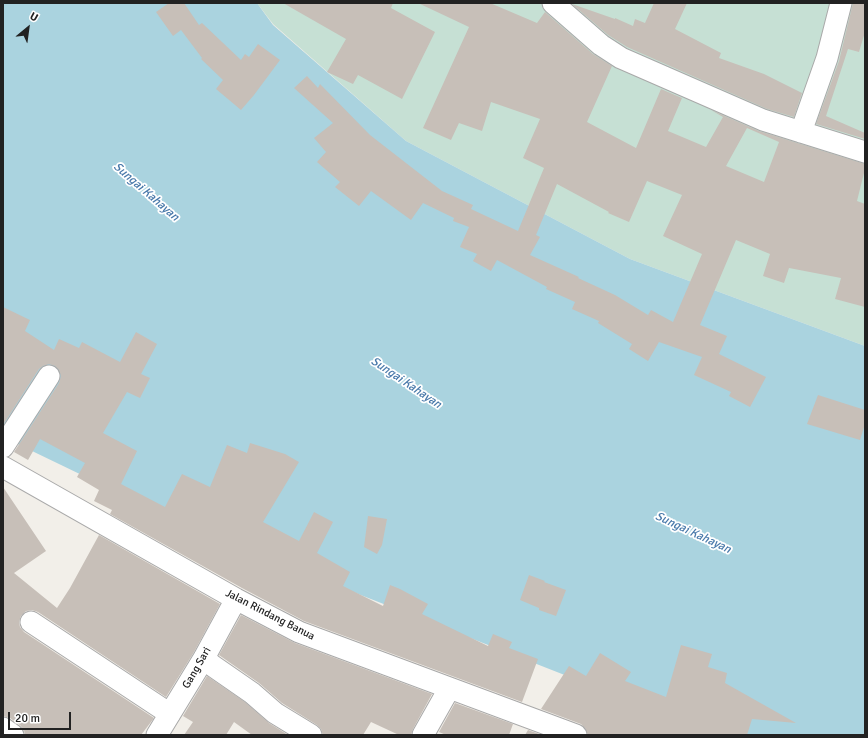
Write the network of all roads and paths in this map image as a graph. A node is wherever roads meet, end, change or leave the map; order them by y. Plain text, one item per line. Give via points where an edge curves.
1 (553, 3) edge
2 (841, 3) edge
3 (801, 132) junction
4 (865, 152) edge
5 (49, 376) dead end
6 (3, 446) edge
7 (3, 467) edge
8 (236, 599) junction
9 (31, 622) dead end
10 (204, 658) junction
11 (449, 689) junction
12 (167, 727) edge
13 (3, 728) edge
14 (425, 734) edge
15 (13, 735) edge
16 (311, 735) edge
17 (576, 735) edge

1 - 3 street via 595,40 621,58 763,120
2 - 3 street via 827,58
3 - 4 street
5 - 6 street
7 - 8 street, Jalan Rindang Banua
8 - 10 street, Gang Sari
8 - 11 street, Jalan Rindang Banua via 299,632
9 - 12 street
10 - 12 street, Gang Sari
10 - 16 street via 252,692 275,713
11 - 14 street
11 - 17 street, Jalan Rindang Banua
13 - 15 street

